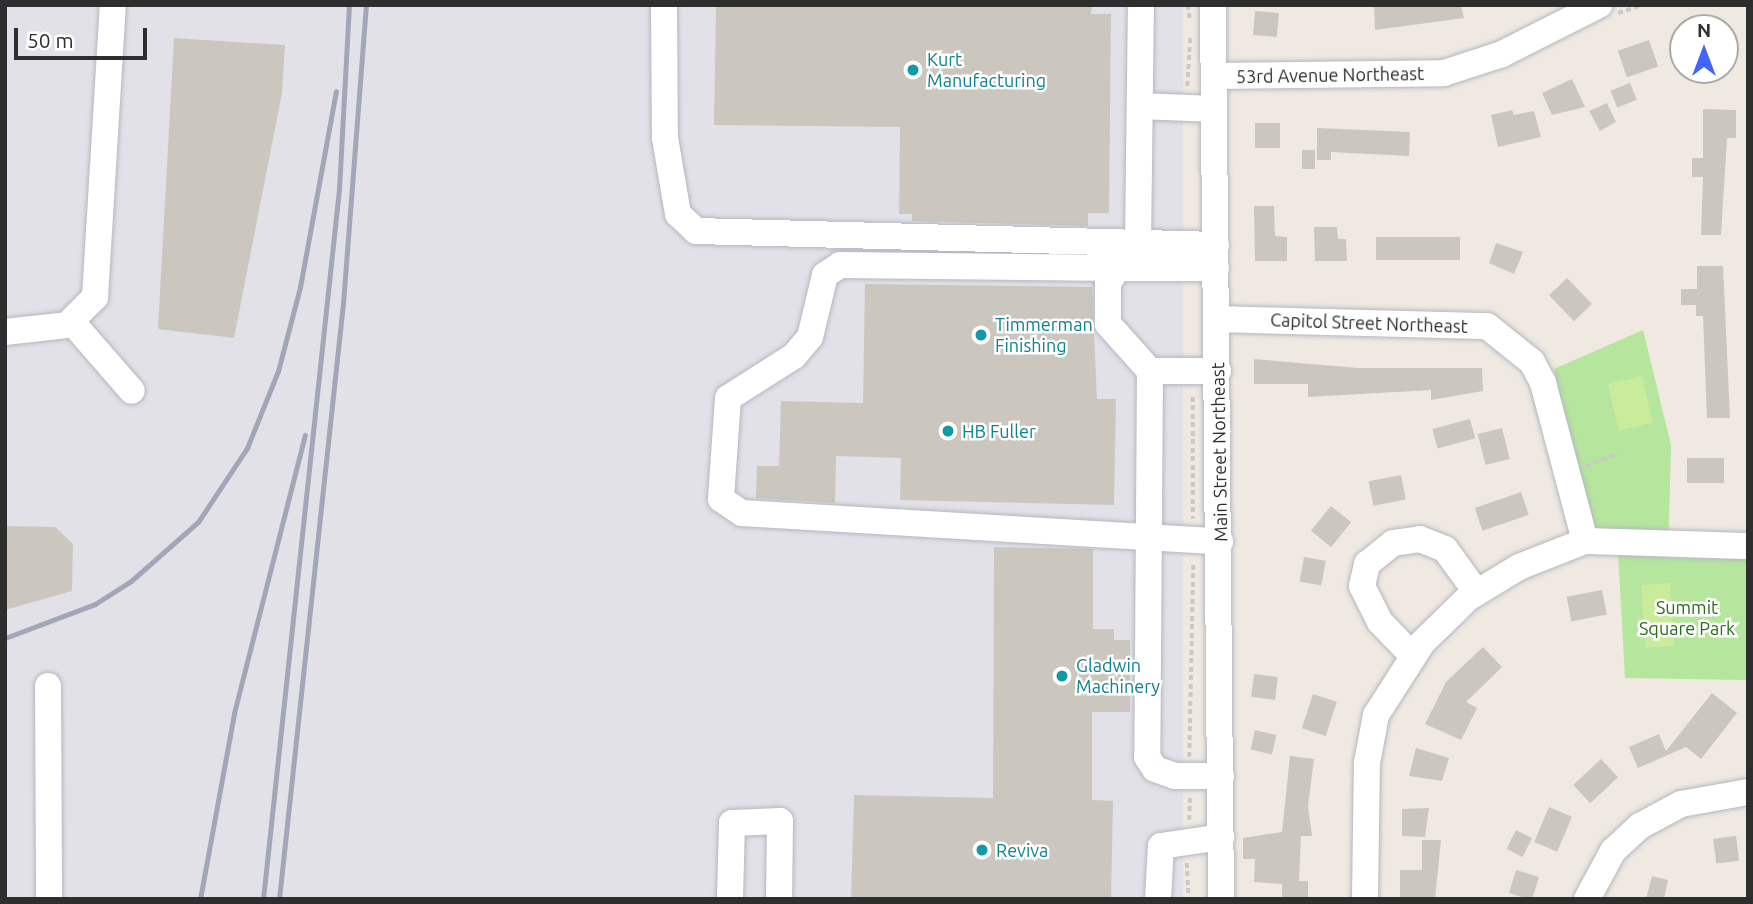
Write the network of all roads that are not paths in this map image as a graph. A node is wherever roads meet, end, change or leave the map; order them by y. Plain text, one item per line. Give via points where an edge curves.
1 (113, 5) edge
2 (664, 5) edge
3 (1213, 5) edge
4 (1599, 5) edge
5 (1141, 9) dead end
6 (1214, 76) junction
7 (1140, 106) junction
8 (1214, 109) junction
9 (1138, 245) junction
10 (1216, 257) junction
11 (1118, 268) junction
12 (1217, 319) junction
13 (72, 322) junction
14 (5, 332) edge
15 (1150, 371) junction
16 (1205, 371) junction
17 (132, 391) dead end
18 (1145, 539) junction
19 (1220, 541) junction
20 (1585, 541) junction
21 (1748, 546) edge
22 (1477, 593) junction
23 (1413, 656) junction
24 (48, 686) dead end
25 (1221, 776) junction
26 (1748, 792) edge
27 (1221, 837) junction
28 (49, 899) edge
29 (730, 899) edge
30 (779, 899) edge
31 (1157, 899) edge
32 (1221, 899) edge
33 (1365, 899) edge
34 (1587, 899) edge

1 - 13 street via 98,280 87,309
2 - 9 street via 665,138 678,214 696,231 866,232 885,240
3 - 6 street, Main Street Northeast
4 - 6 street, 53rd Avenue Northeast via 1502,54 1444,73
5 - 7 street
6 - 8 street, Main Street Northeast
7 - 8 street
7 - 9 street
8 - 10 street, Main Street Northeast
9 - 10 street
10 - 11 street
10 - 12 street, Main Street Northeast
11 - 15 street via 1109,277 1108,324
11 - 18 street via 839,265 825,275 810,337 794,356 728,398 721,499 742,513
12 - 16 street, Main Street Northeast
12 - 20 street, Capitol Street Northeast via 1487,326 1532,362
13 - 14 street via 48,332
13 - 17 street
15 - 16 street
15 - 18 street
16 - 19 street, Main Street Northeast
18 - 19 street
18 - 25 street via 1147,757 1156,769
19 - 25 street, Main Street Northeast
20 - 21 street
20 - 22 street via 1519,567
22 - 23 street
22 - 23 street via 1445,549 1420,539 1393,543 1367,564 1362,586 1380,622
23 - 33 street via 1376,715 1367,763
24 - 28 street
25 - 27 street, Main Street Northeast
26 - 34 street via 1681,804 1640,826 1613,851
27 - 31 street via 1188,838 1157,852
27 - 32 street, Main Street Northeast
29 - 30 street via 732,822 780,821

